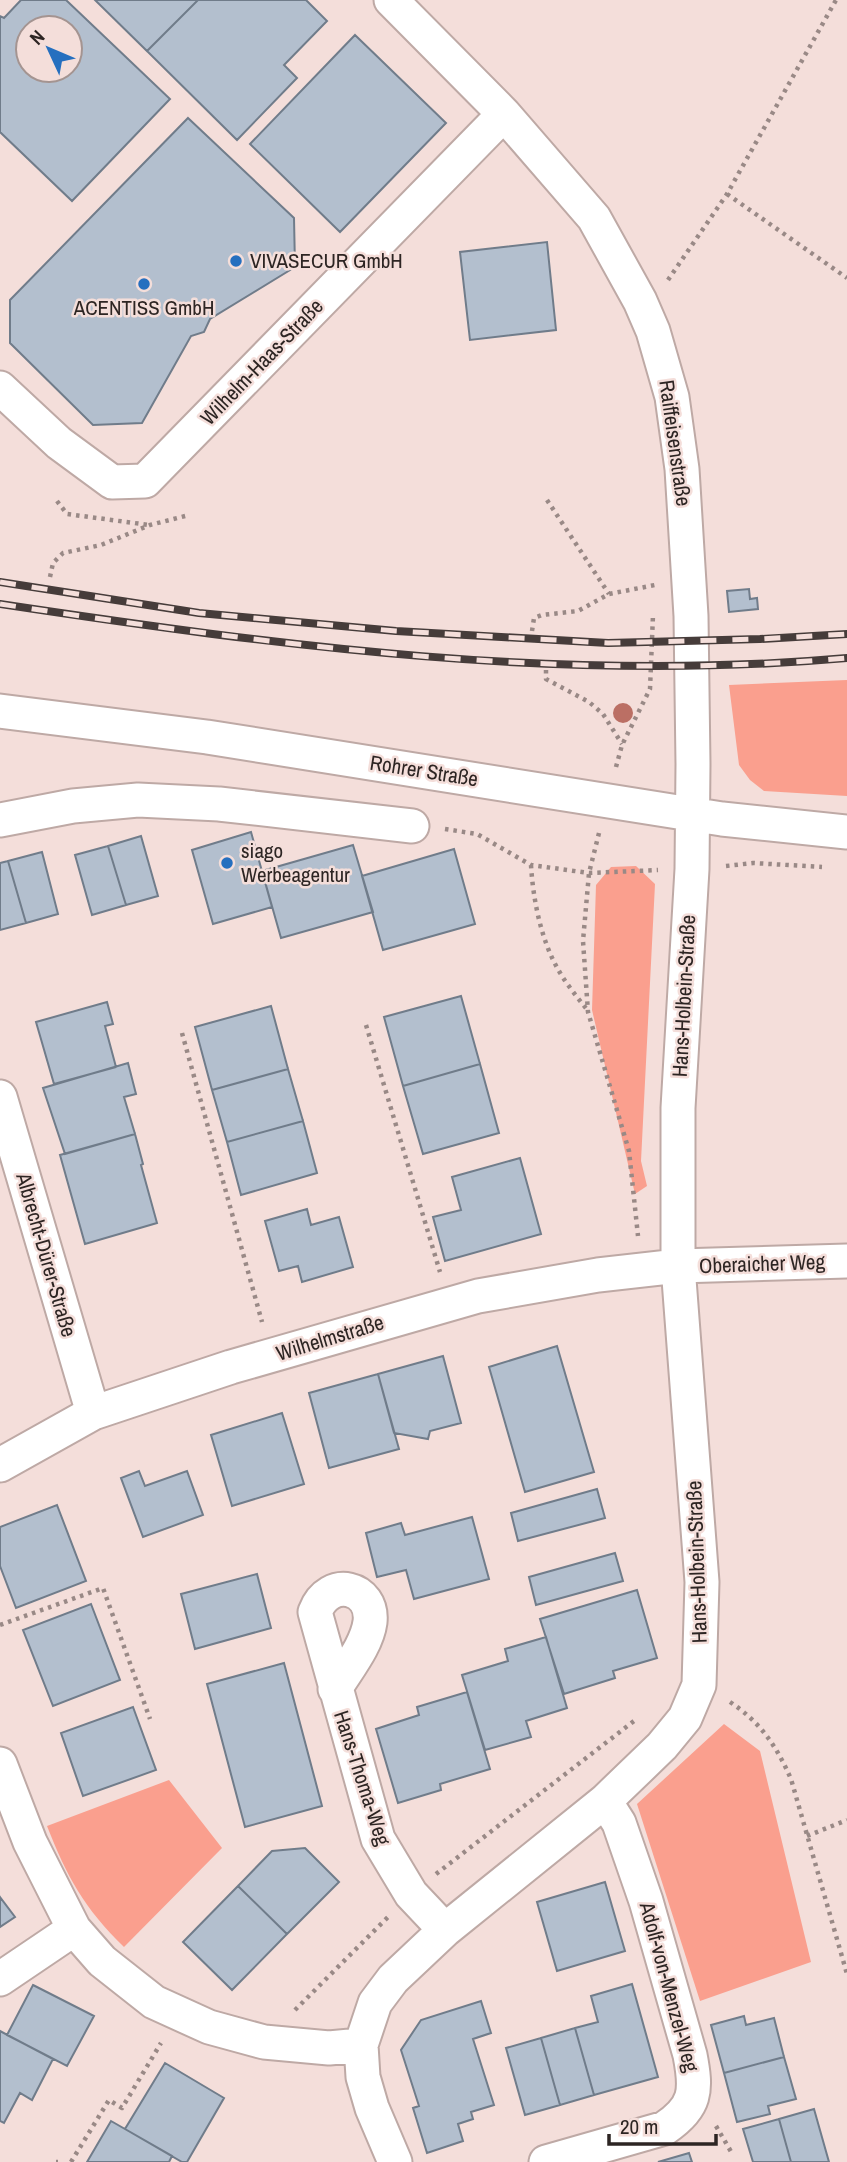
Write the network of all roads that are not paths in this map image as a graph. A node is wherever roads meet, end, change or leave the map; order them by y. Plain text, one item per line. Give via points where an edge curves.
1 (391, 0) edge
2 (504, 114) junction
3 (0, 388) edge
4 (0, 711) edge
5 (694, 814) junction
6 (0, 820) edge
7 (412, 826) road end
8 (847, 832) edge
9 (0, 1097) edge
10 (847, 1261) edge
11 (678, 1266) junction
12 (93, 1413) junction
13 (0, 1465) edge
14 (335, 1689) dead end
15 (0, 1764) edge
16 (605, 1801) junction
17 (74, 1929) junction
18 (445, 1930) junction
19 (0, 1979) edge
20 (362, 2045) junction
21 (395, 2162) edge
22 (546, 2162) edge

1 - 2 street, Raiffeisenstraße
2 - 3 street, Wilhelm-Haas-Straße via 145,481 112,482 59,443
2 - 5 street, Raiffeisenstraße via 594,218 653,331 672,397 682,469 691,616
4 - 5 street, Rohrer Straße via 207,737
5 - 8 street, Rohrer Straße
5 - 11 street, Hans-Holbein-Straße via 678,1108
6 - 7 street via 138,800 219,804
9 - 12 street, Albrecht-Dürer-Straße
10 - 11 street, Oberaicher Weg
11 - 12 street, Wilhelmstraße via 598,1275 450,1303
11 - 16 street, Hans-Holbein-Straße via 702,1582 699,1685 685,1718
12 - 13 street, Wilhelmstraße
14 - 18 street, Hans-Thoma-Weg via 377,1839 411,1894
15 - 17 street via 30,1842
16 - 18 street, Hans-Holbein-Straße
16 - 22 street, Adolf-von-Menzel-Weg via 619,1823 646,1901 695,2081 690,2105 681,2118 664,2128
17 - 19 street
17 - 20 street via 102,1961 154,2002 209,2027 264,2042 329,2048
18 - 20 street, Hans-Holbein-Straße via 393,1979 375,2003
20 - 21 street, Hans-Holbein-Straße via 363,2077

